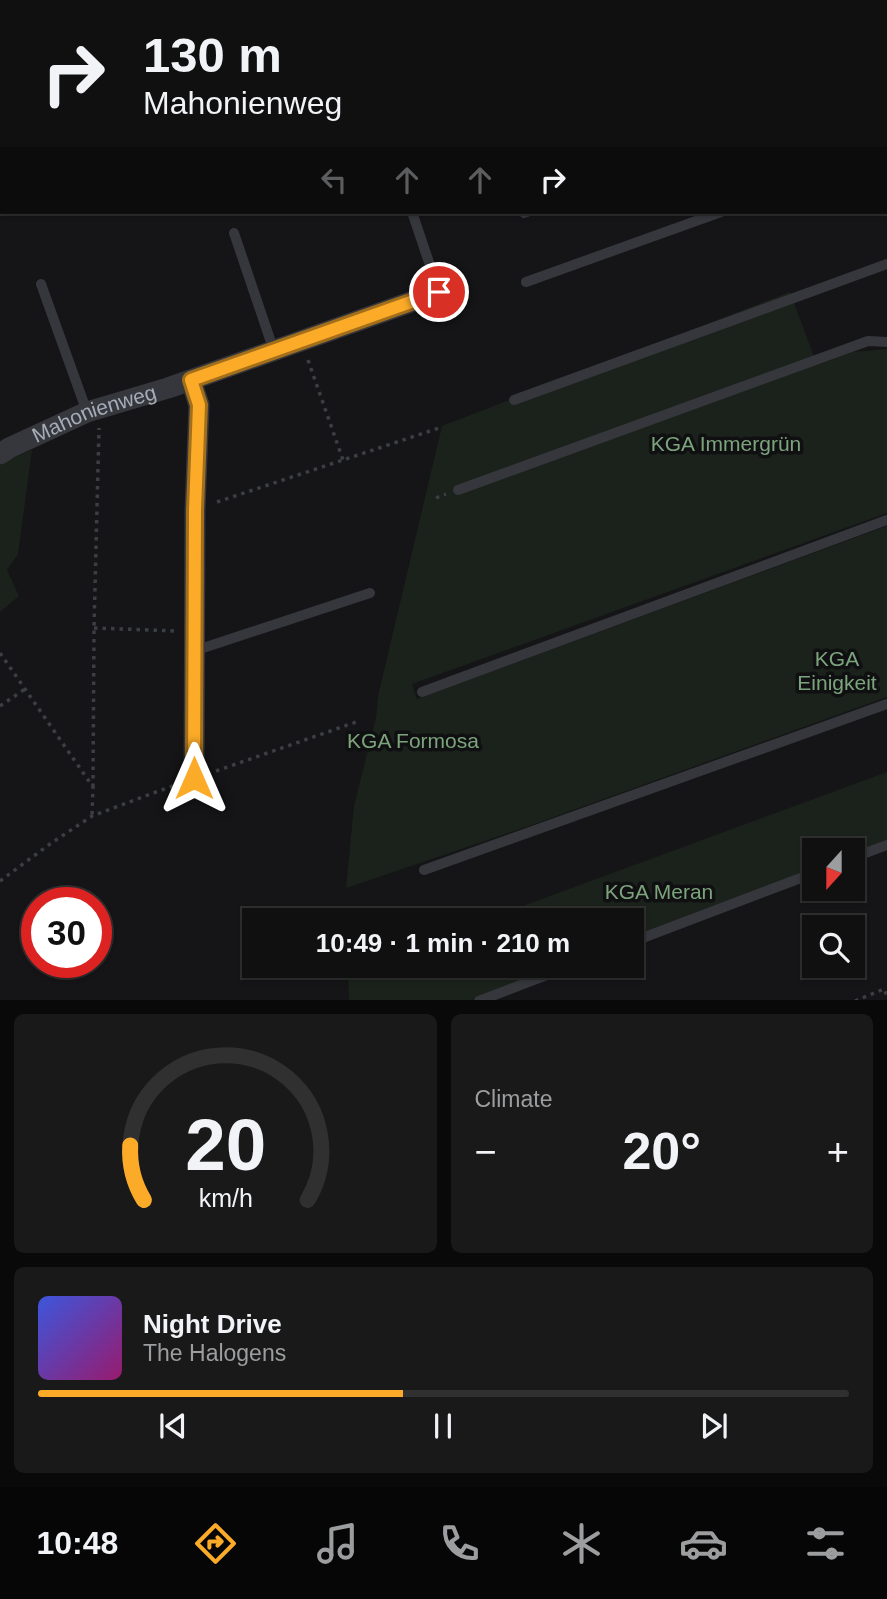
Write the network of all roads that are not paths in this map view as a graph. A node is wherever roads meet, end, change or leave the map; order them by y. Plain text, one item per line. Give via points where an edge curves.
1 (413, 214) edge
2 (715, 214) edge
3 (234, 233) dead end
4 (887, 264) edge
5 (526, 282) dead end
6 (41, 284) dead end
7 (439, 292) joint
8 (887, 342) edge
9 (274, 351) junction
10 (191, 380) junction
11 (514, 400) dead end
12 (93, 411) junction
13 (0, 454) edge
14 (458, 490) dead end
15 (887, 520) edge
16 (370, 593) dead end
17 (195, 641) junction
18 (422, 692) dead end
19 (887, 704) edge
20 (194, 778) road end
21 (887, 845) edge
22 (865, 853) edge
23 (424, 870) dead end
24 (802, 878) edge
25 (644, 937) edge
26 (538, 978) edge
27 (479, 1000) edge

1 - 7 lane
2 - 5 lane
3 - 9 lane
4 - 11 lane
6 - 12 lane
7 - 9 street, Mahonienweg
8 - 14 lane via 868,341
9 - 10 street, Mahonienweg
10 - 12 street, Mahonienweg
10 - 17 street via 199,405
12 - 13 street, Mahonienweg
15 - 18 lane
16 - 17 lane
17 - 20 street
19 - 23 lane
21 - 22 lane
24 - 25 lane
26 - 27 lane

